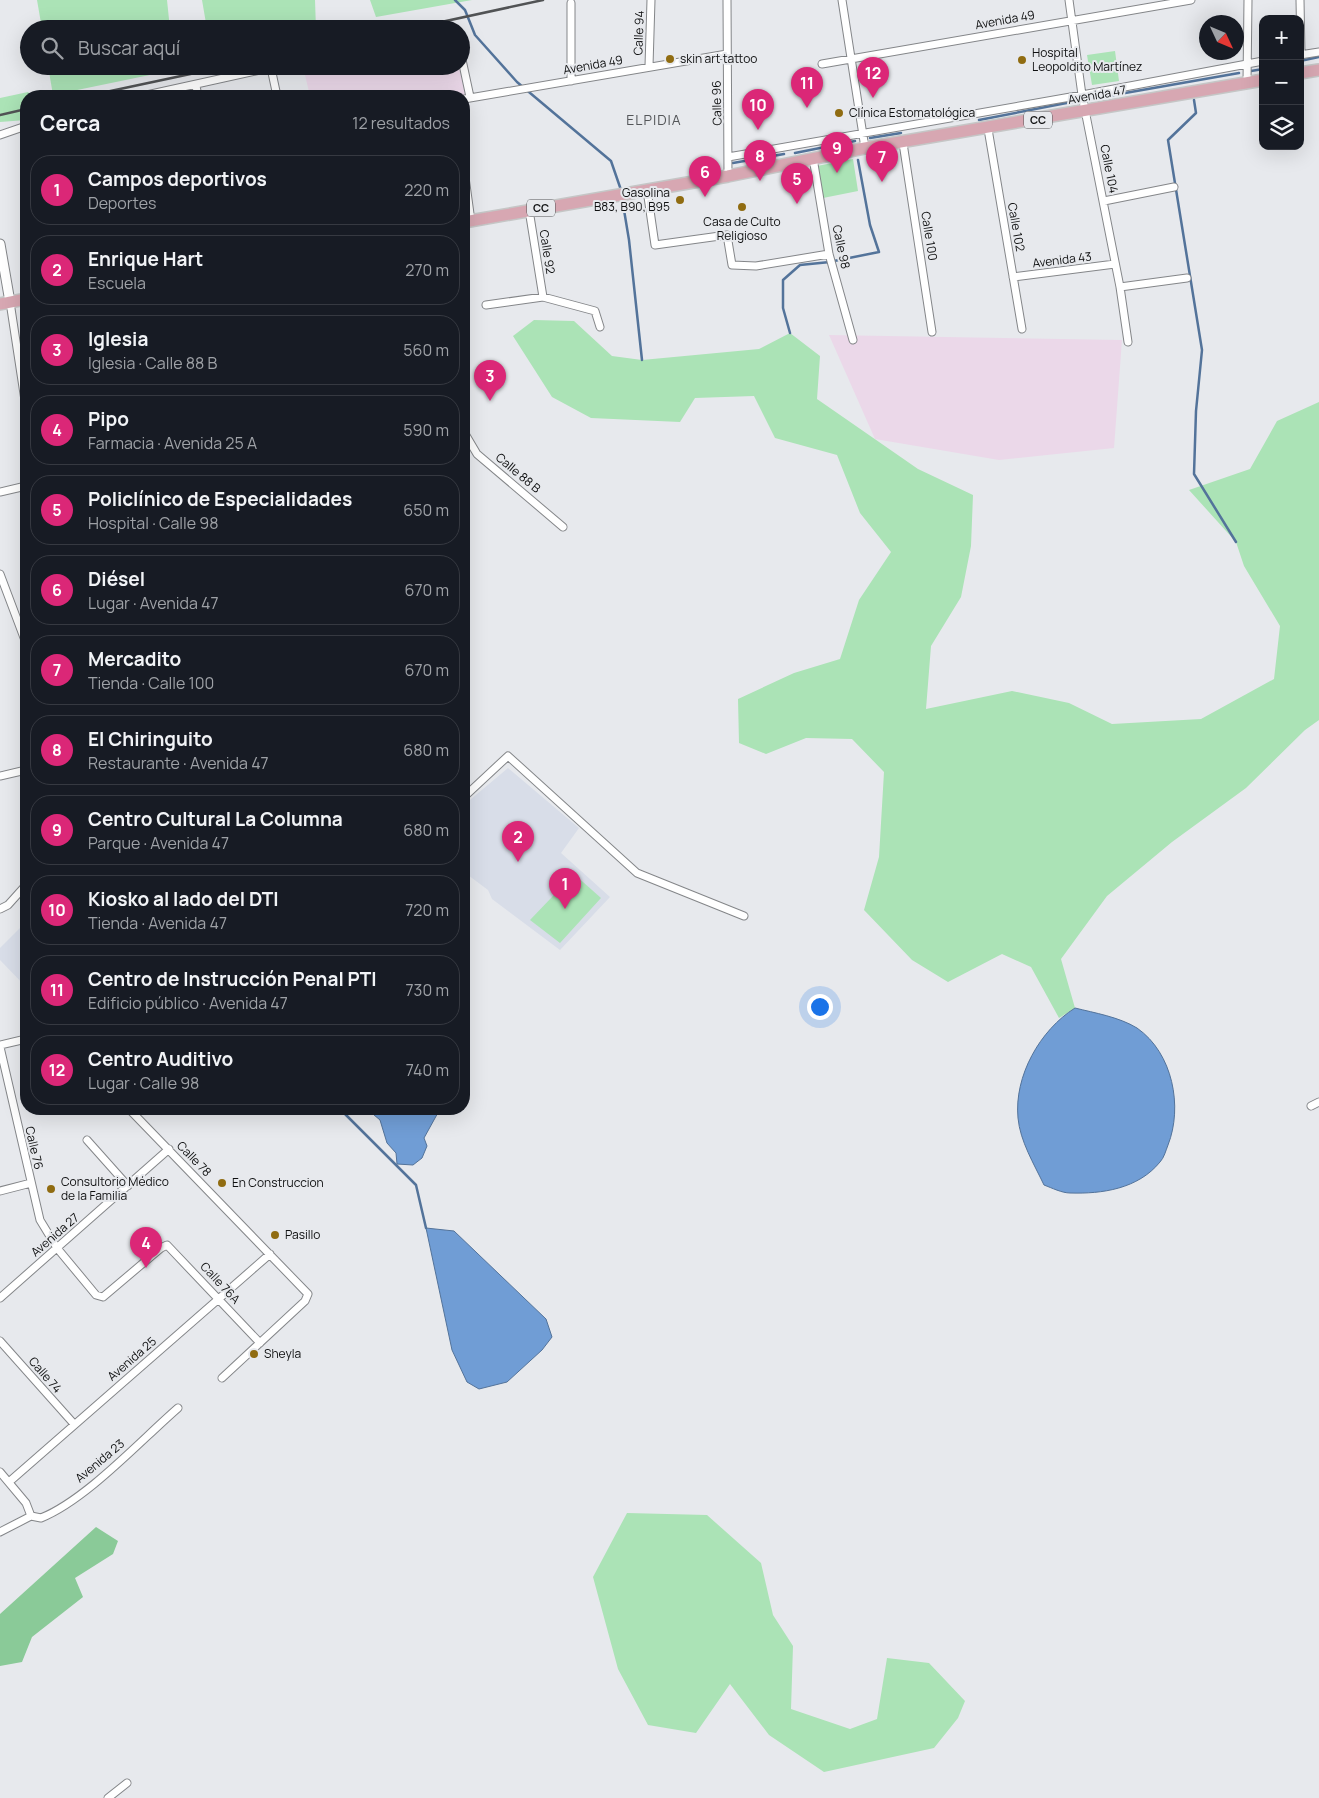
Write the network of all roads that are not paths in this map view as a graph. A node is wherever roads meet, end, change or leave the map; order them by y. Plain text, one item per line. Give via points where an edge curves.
1 (651, 0) edge
2 (727, 0) edge
3 (842, 0) edge
4 (1069, 0) edge
5 (1191, 0) edge
6 (1248, 0) edge
7 (1300, 0) edge
8 (571, 4) dead end
9 (1300, 15) edge
10 (1072, 19) junction
11 (1319, 52) edge
12 (727, 54) junction
13 (1304, 54) edge
14 (851, 59) junction
15 (1259, 61) edge
16 (822, 64) dead end
17 (1248, 64) junction
18 (649, 66) junction
19 (1319, 70) edge
20 (1304, 72) edge
21 (242, 75) edge
22 (276, 75) edge
23 (464, 75) edge
24 (1259, 80) edge
25 (571, 81) junction
26 (1247, 82) junction
27 (196, 86) junction
28 (174, 90) edge
29 (197, 90) edge
30 (277, 90) edge
31 (466, 90) edge
32 (1082, 96) junction
33 (470, 98) edge
34 (1086, 110) junction
35 (944, 119) junction
36 (20, 128) edge
37 (988, 128) junction
38 (862, 134) junction
39 (0, 135) edge
40 (946, 135) junction
41 (904, 143) junction
42 (864, 148) junction
43 (728, 157) junction
44 (813, 158) junction
45 (728, 176) junction
46 (1174, 187) dead end
47 (647, 190) junction
48 (1104, 201) junction
49 (529, 210) junction
50 (470, 220) edge
51 (0, 244) edge
52 (829, 254) junction
53 (1115, 264) junction
54 (1013, 277) junction
55 (1187, 278) dead end
56 (1120, 287) junction
57 (542, 296) junction
58 (20, 300) edge
59 (5, 303) edge
60 (486, 306) dead end
61 (600, 327) dead end
62 (1022, 329) dead end
63 (932, 332) dead end
64 (853, 340) dead end
65 (1128, 342) dead end
66 (20, 377) edge
67 (470, 442) edge
68 (20, 487) edge
69 (0, 492) edge
70 (563, 527) dead end
71 (0, 574) edge
72 (20, 627) edge
73 (20, 771) edge
74 (0, 776) edge
75 (470, 791) edge
76 (20, 892) edge
77 (0, 909) edge
78 (744, 916) dead end
79 (20, 1041) edge
80 (0, 1046) edge
81 (1319, 1102) edge
82 (1311, 1106) dead end
83 (135, 1115) edge
84 (87, 1140) dead end
85 (169, 1149) junction
86 (30, 1183) junction
87 (128, 1186) junction
88 (0, 1191) edge
89 (57, 1248) junction
90 (270, 1254) junction
91 (96, 1295) joint
92 (0, 1298) edge
93 (220, 1298) junction
94 (0, 1340) edge
95 (260, 1343) junction
96 (222, 1378) dead end
97 (178, 1408) dead end
98 (74, 1424) junction
99 (0, 1472) edge
100 (9, 1482) junction
101 (31, 1516) junction
102 (0, 1532) edge
103 (127, 1784) dead end
104 (108, 1798) edge

1 - 18 street, Calle 94
2 - 12 street, Calle 96
3 - 14 street
4 - 10 street, Calle 104
5 - 10 street, Avenida 49
6 - 17 street
7 - 9 street
8 - 25 street
10 - 14 street, Avenida 49
10 - 32 street, Calle 104
11 - 13 street
12 - 18 street, Avenida 49
12 - 43 street, Calle 96
14 - 16 street, Avenida 49
14 - 38 street
15 - 17 street, Avenida 47
17 - 26 street
17 - 32 street, Avenida 47
18 - 25 street, Avenida 49
19 - 20 main road
21 - 27 street
22 - 30 street
23 - 31 street
24 - 26 main road, Avenida 47 / CC
25 - 33 street, Avenida 49
26 - 34 main road, Avenida 47 / CC
27 - 28 street
27 - 29 street
32 - 34 street, Calle 104
32 - 35 street, Avenida 47
34 - 37 main road, Avenida 47 / CC
34 - 48 street, Calle 104
35 - 38 street, Avenida 47
35 - 40 street
36 - 39 street
37 - 40 main road, Avenida 47 / CC
37 - 54 street, Calle 102
38 - 42 street
38 - 43 street, Avenida 47
40 - 41 main road, Avenida 47 / CC
41 - 42 main road, Avenida 47 / CC
41 - 63 street, Calle 100
42 - 44 main road, Avenida 47 / CC
43 - 45 street, Calle 96
44 - 45 main road, Avenida 47 / CC
44 - 52 street, Calle 98
45 - 47 main road, Avenida 47 / CC
46 - 48 street
47 - 49 main road, Avenida 47 / CC
47 - 52 street via 655,245 727,235 732,265 756,266
48 - 53 street, Calle 104
49 - 50 main road, Avenida 47 / CC
49 - 57 street, Calle 92
51 - 59 street
52 - 64 street, Calle 98
53 - 54 street, Avenida 43
53 - 56 street, Calle 104
54 - 62 street, Calle 102
55 - 56 street
56 - 65 street, Calle 104
57 - 60 street
57 - 61 street via 595,311
58 - 59 main road
59 - 66 street
67 - 70 street, Calle 88 B via 477,454
68 - 69 street
71 - 72 street
73 - 74 street
75 - 78 street via 508,756 637,873
76 - 77 street
79 - 80 street
80 - 86 street, Calle 76
81 - 82 street
83 - 85 street, Calle 78
84 - 87 street
85 - 87 street, Avenida 27
85 - 90 street, Calle 78
86 - 88 street
86 - 89 street, Calle 76 via 40,1220
87 - 89 street, Avenida 27
89 - 91 street, Calle 76
89 - 92 street, Avenida 27
90 - 93 street, Avenida 25
90 - 95 street, Calle 78 via 306,1290 308,1297
91 - 93 street, Calle 76A via 103,1297 167,1245
93 - 95 street, Calle 76A
93 - 98 street, Avenida 25
94 - 98 street, Calle 74
95 - 96 street
97 - 101 street, Avenida 23 via 62,1507 41,1518
98 - 100 street, Avenida 25
99 - 100 street
100 - 101 street via 26,1503
101 - 102 street
103 - 104 street

